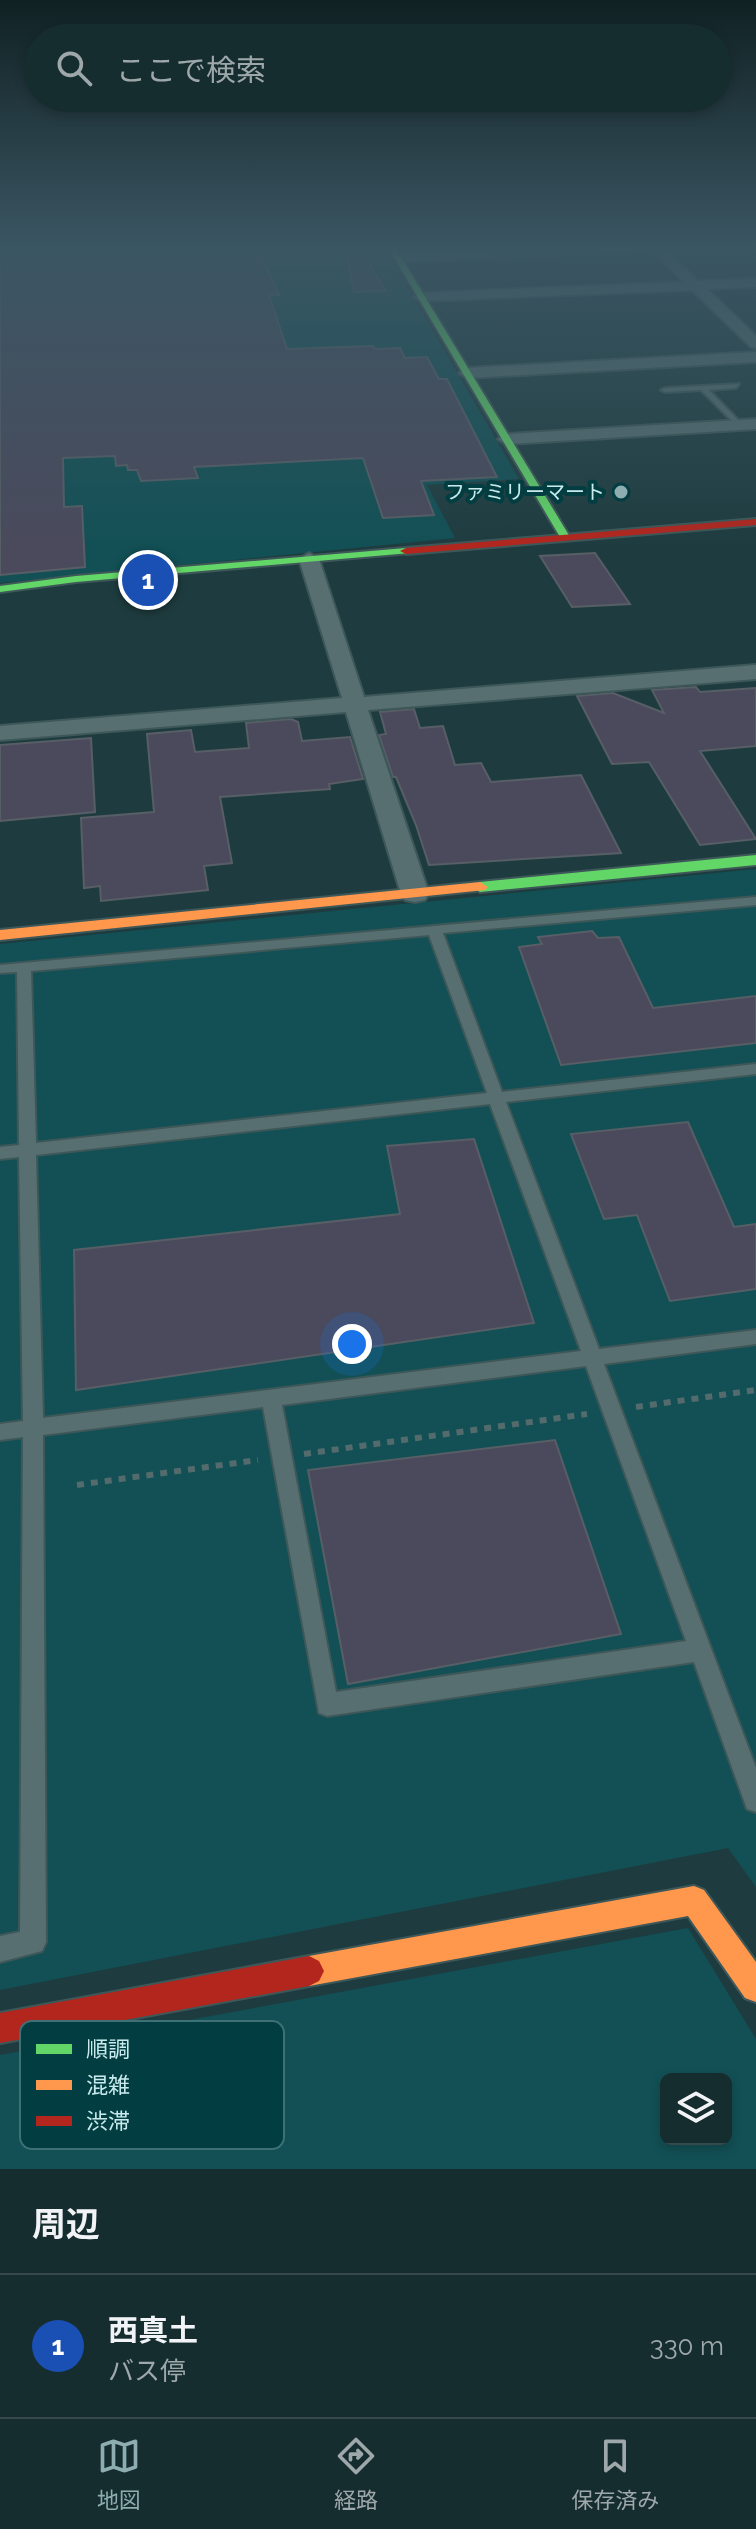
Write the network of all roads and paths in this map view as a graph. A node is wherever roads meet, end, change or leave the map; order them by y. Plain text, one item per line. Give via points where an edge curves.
1 (452, 348) edge
2 (756, 357) edge
3 (467, 373) junction
4 (736, 386) dead end
5 (703, 388) junction
6 (665, 390) dead end
7 (747, 425) edge
8 (506, 439) junction
9 (756, 522) edge
10 (565, 537) junction
11 (309, 559) junction
12 (0, 589) edge
13 (756, 672) edge
14 (355, 704) junction
15 (0, 733) edge
16 (756, 860) edge
17 (415, 894) junction
18 (756, 901) edge
19 (435, 932) junction
20 (0, 935) edge
21 (24, 967) junction
22 (0, 969) edge
23 (756, 1069) edge
24 (497, 1098) junction
25 (27, 1150) junction
26 (0, 1153) edge
27 (756, 1337) edge
28 (593, 1358) junction
29 (756, 1390) edge
30 (271, 1398) junction
31 (630, 1408) dead end
32 (598, 1412) dead end
33 (33, 1428) junction
34 (0, 1432) edge
35 (298, 1454) dead end
36 (266, 1459) dead end
37 (77, 1485) dead end
38 (701, 1650) junction
39 (756, 1800) edge
40 (0, 1949) edge
41 (756, 1987) edge
42 (38, 2021) edge
43 (20, 2024) edge
44 (0, 2028) edge

1 - 3 street
2 - 3 street
3 - 8 street
4 - 5 lane
5 - 6 lane
5 - 7 lane
7 - 8 street
8 - 10 street
9 - 10 street
10 - 11 street
11 - 12 street
11 - 14 street
13 - 14 street
14 - 15 street
14 - 17 street
16 - 17 street
17 - 20 street
18 - 19 lane
19 - 21 lane
19 - 24 lane
21 - 22 lane
21 - 25 lane
23 - 24 lane
24 - 25 lane
24 - 28 lane
25 - 26 lane
25 - 33 lane
27 - 28 lane
28 - 30 lane
28 - 38 lane
29 - 31 path
30 - 33 lane
30 - 38 lane via 327,1705
32 - 35 path
33 - 34 lane
33 - 40 lane via 33,1942
36 - 37 path
38 - 39 lane
41 - 42 street via 694,1900
43 - 44 street

